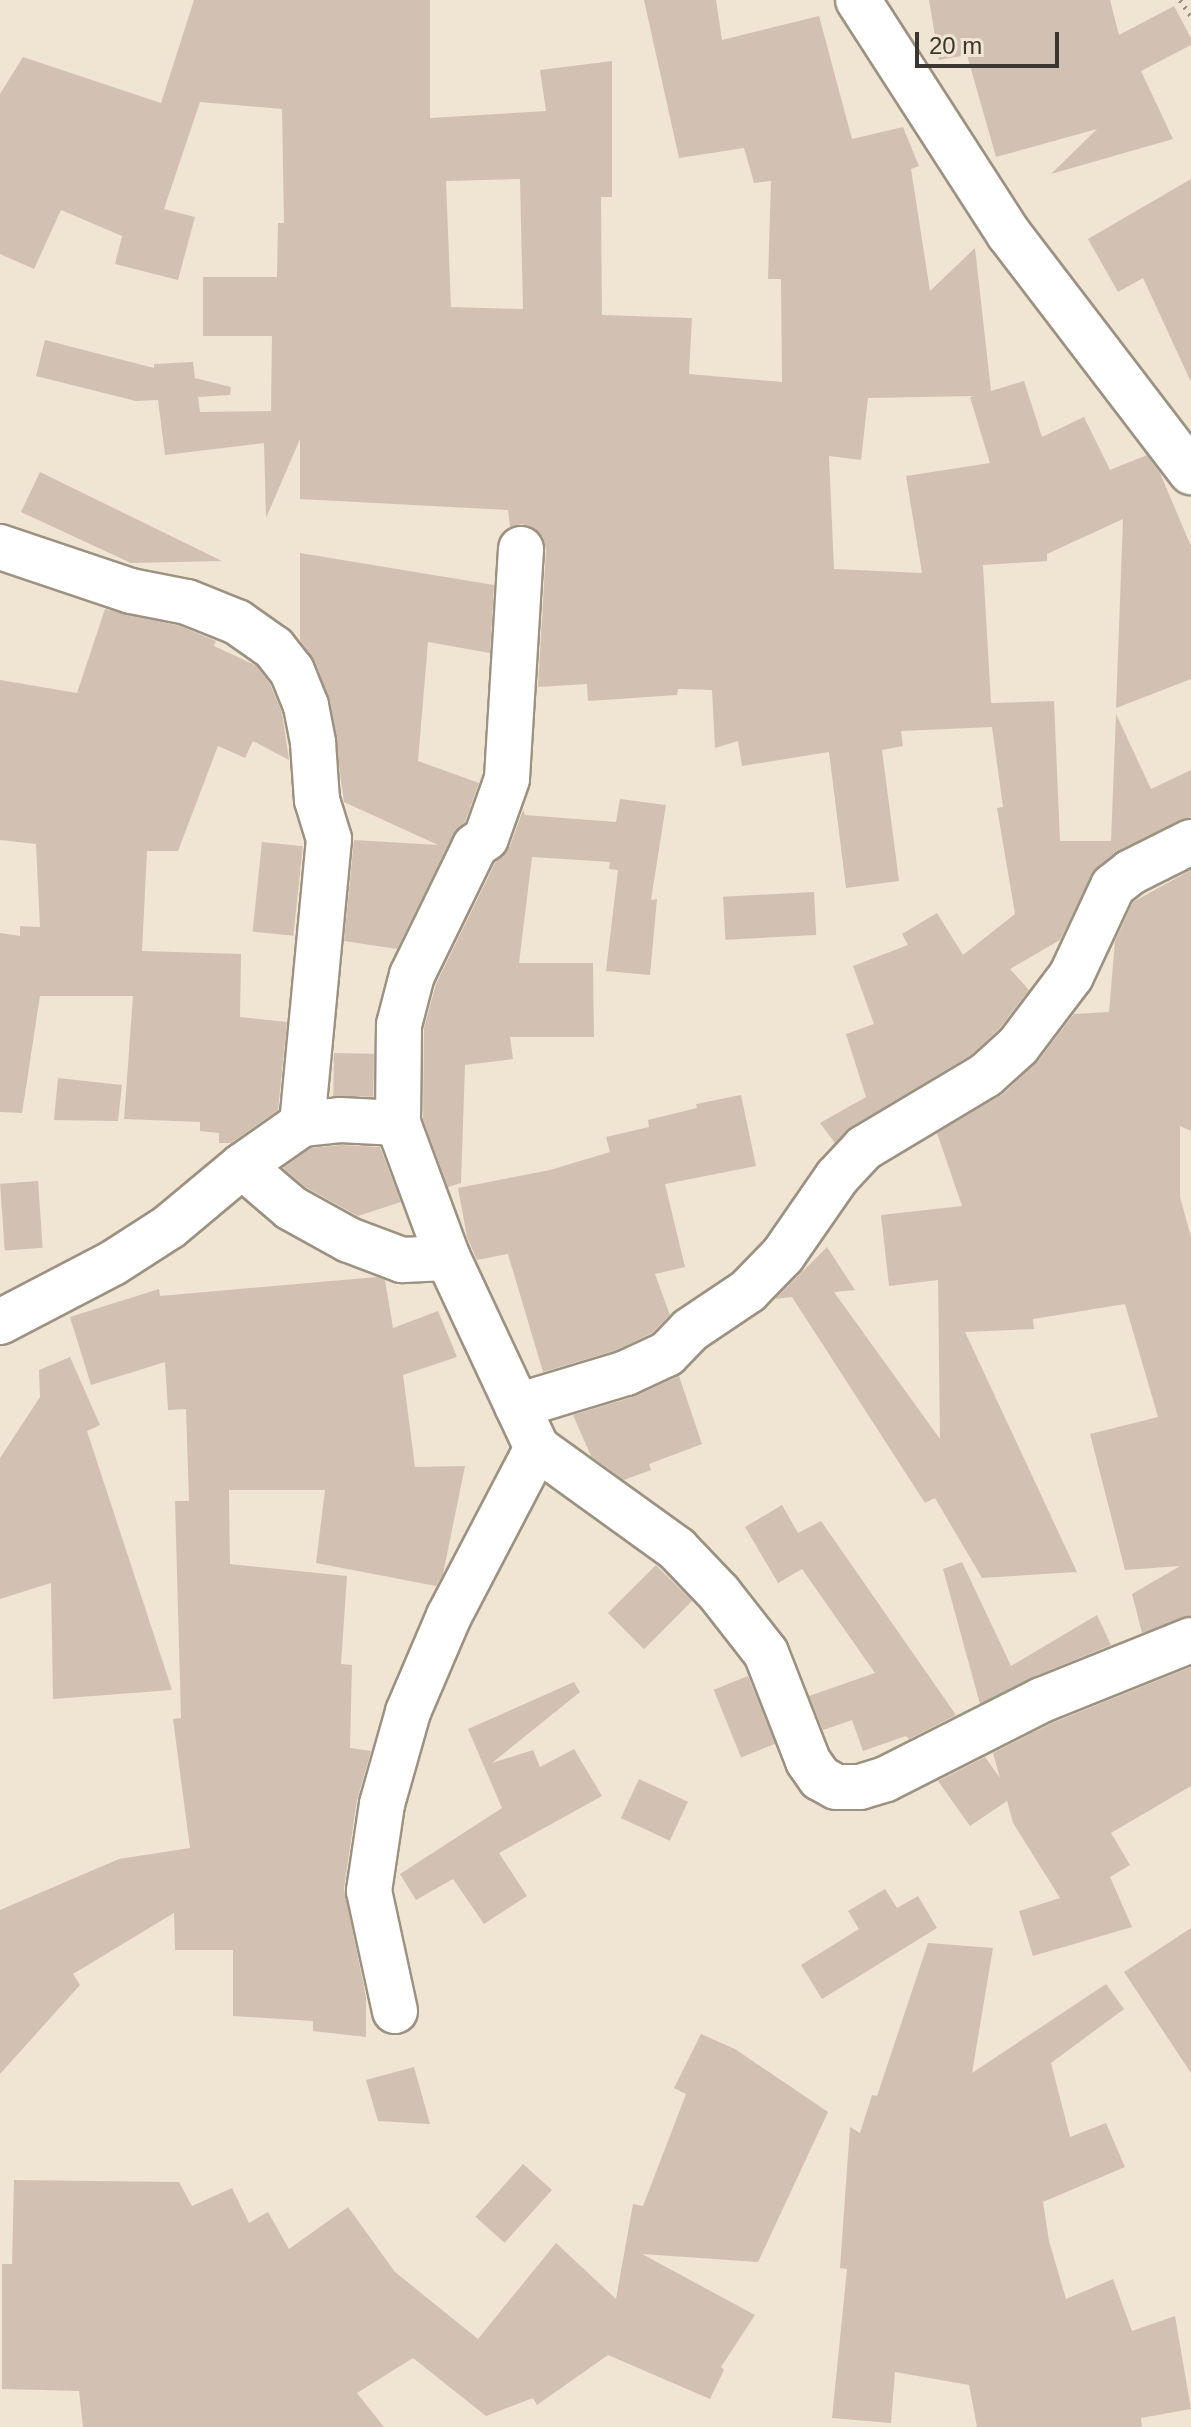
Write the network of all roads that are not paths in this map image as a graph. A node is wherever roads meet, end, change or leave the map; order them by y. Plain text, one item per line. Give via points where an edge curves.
1 (858, 0) edge
2 (1191, 472) edge
3 (0, 547) edge
4 (521, 549) dead end
5 (1191, 842) edge
6 (398, 1123) junction
7 (302, 1124) junction
8 (242, 1166) junction
9 (448, 1258) junction
10 (0, 1322) edge
11 (517, 1406) junction
12 (537, 1448) junction
13 (1191, 1640) edge
14 (395, 2011) dead end

1 - 2 street via 1009,234
3 - 7 street via 237,622 274,648 292,671 306,706 317,800 329,839
4 - 6 street via 507,779 486,838 475,846 412,975 399,1025
5 - 11 street via 1113,886 1071,976 1018,1046 986,1075 864,1148 837,1177 783,1255 748,1291 690,1330 667,1354 626,1373
6 - 7 street
6 - 9 street
7 - 8 street
8 - 9 street via 291,1208 349,1240 402,1260
8 - 10 street via 158,1235
9 - 11 street
11 - 12 street
12 - 13 street via 677,1549 719,1593 766,1653 808,1761 820,1778 836,1787 886,1779 1042,1700
12 - 14 street via 449,1616 408,1712 382,1804 369,1891

